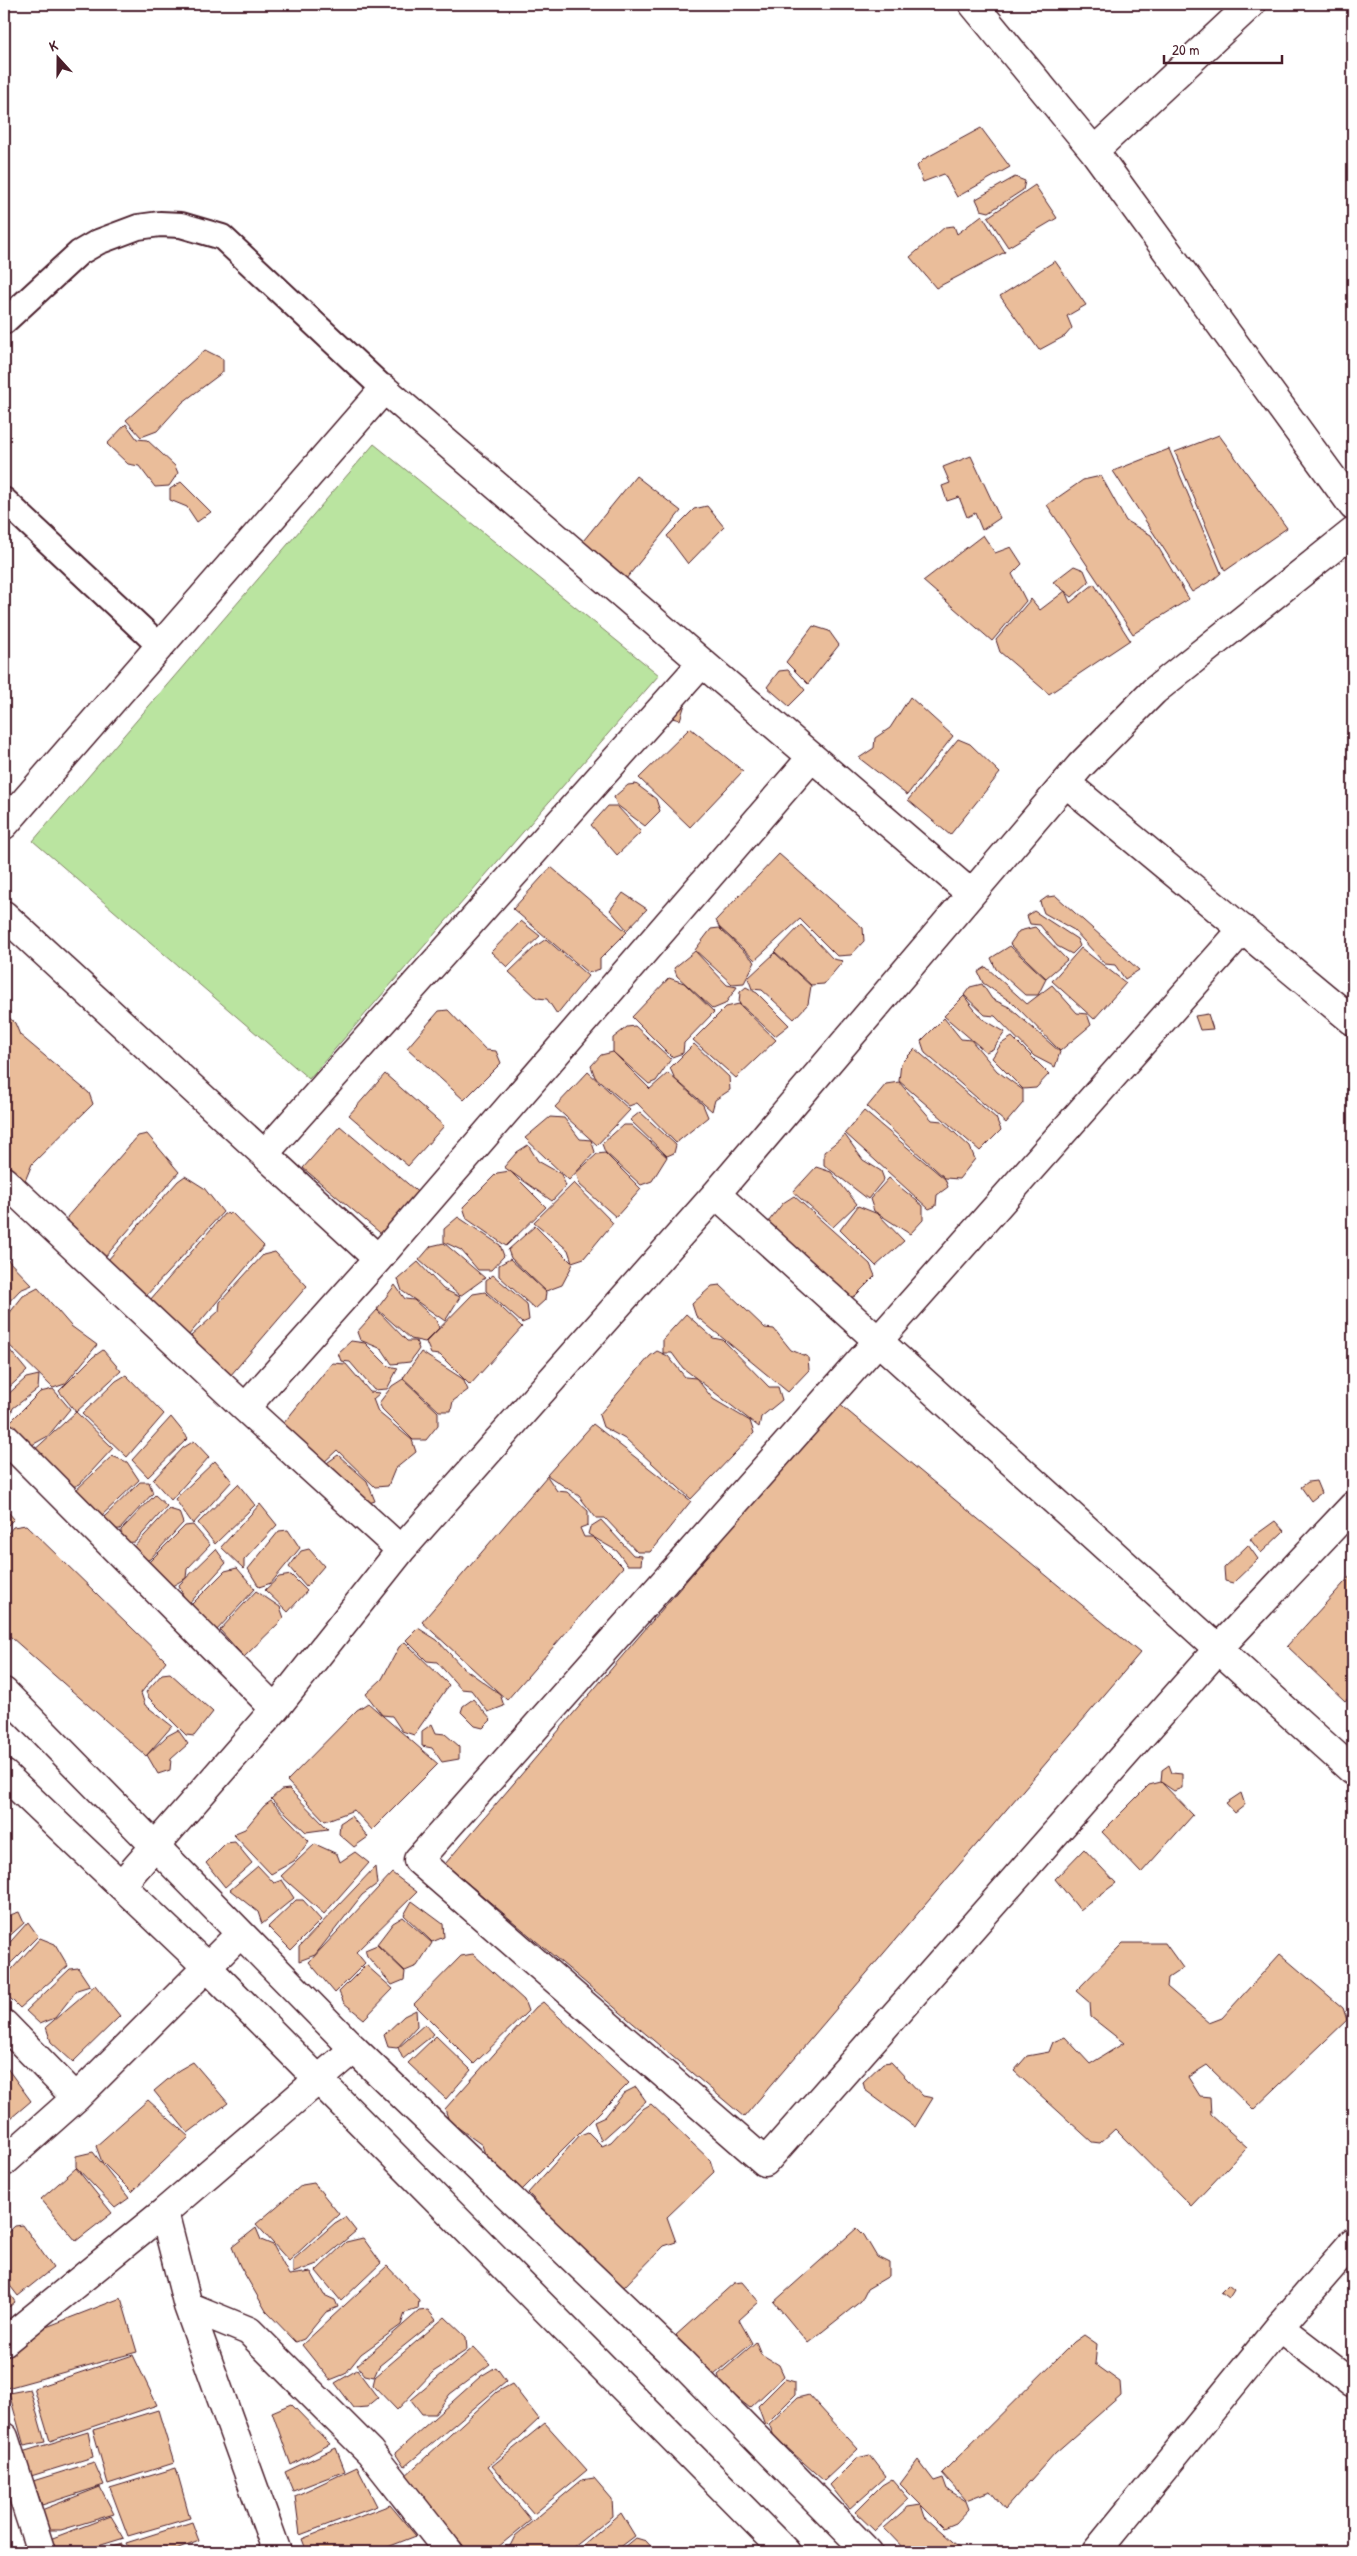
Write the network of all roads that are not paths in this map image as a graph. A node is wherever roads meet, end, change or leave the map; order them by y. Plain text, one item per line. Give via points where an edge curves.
1 (973, 4) edge
2 (1251, 4) edge
3 (1094, 151) junction
4 (4, 322) edge
5 (384, 389) junction
6 (4, 500) edge
7 (1353, 506) edge
8 (1353, 532) edge
9 (160, 646) junction
10 (702, 663) junction
11 (812, 757) junction
12 (1066, 783) junction
13 (4, 825) edge
14 (970, 893) junction
15 (4, 915) edge
16 (1243, 929) junction
17 (1353, 1021) edge
18 (265, 1153) junction
19 (4, 1181) edge
20 (716, 1194) junction
21 (378, 1259) junction
22 (878, 1340) junction
23 (245, 1408) junction
24 (4, 1437) edge
25 (1353, 1506) edge
26 (401, 1550) junction
27 (1218, 1649) junction
28 (4, 1692) edge
29 (275, 1709) junction
30 (1353, 1771) edge
31 (4, 1774) edge
32 (154, 1847) junction
33 (121, 1885) junction
34 (240, 1934) junction
35 (207, 1967) junction
36 (4, 2024) edge
37 (354, 2049) junction
38 (318, 2079) junction
39 (76, 2098) junction
40 (4, 2162) edge
41 (164, 2212) junction
42 (1353, 2242) edge
43 (188, 2306) junction
44 (1279, 2327) junction
45 (4, 2342) edge
46 (1353, 2384) edge
47 (4, 2437) edge
48 (41, 2552) edge
49 (276, 2552) edge
50 (449, 2552) edge
51 (786, 2552) edge
52 (868, 2552) edge
53 (1096, 2552) edge

1 - 3 street
2 - 3 street
3 - 7 street
4 - 5 lane via 79,253 98,242 138,226 181,225 222,237
5 - 9 street
5 - 10 street
6 - 9 lane
8 - 12 street via 1154,691
9 - 13 street
10 - 11 street
10 - 18 street
11 - 14 street
11 - 21 street
12 - 14 street
12 - 16 street
14 - 20 street
15 - 18 street
16 - 17 street
16 - 22 street
18 - 21 street
19 - 23 street
20 - 22 street
20 - 26 street
21 - 23 street
22 - 27 street
22 - 27 street via 418,1860 765,2162
23 - 26 street
24 - 29 street
25 - 27 street
26 - 29 street
27 - 30 street
28 - 32 street
29 - 32 street
31 - 33 street
32 - 33 street
32 - 34 street
33 - 35 street
34 - 35 street
34 - 37 street
35 - 38 street
35 - 39 street
36 - 39 street
37 - 38 street
37 - 52 street via 681,2362
38 - 41 street
38 - 51 street
39 - 40 street
41 - 43 street
41 - 45 street
42 - 44 street
43 - 49 street
43 - 50 street via 249,2331 370,2452
44 - 46 street
44 - 53 street
47 - 48 street

